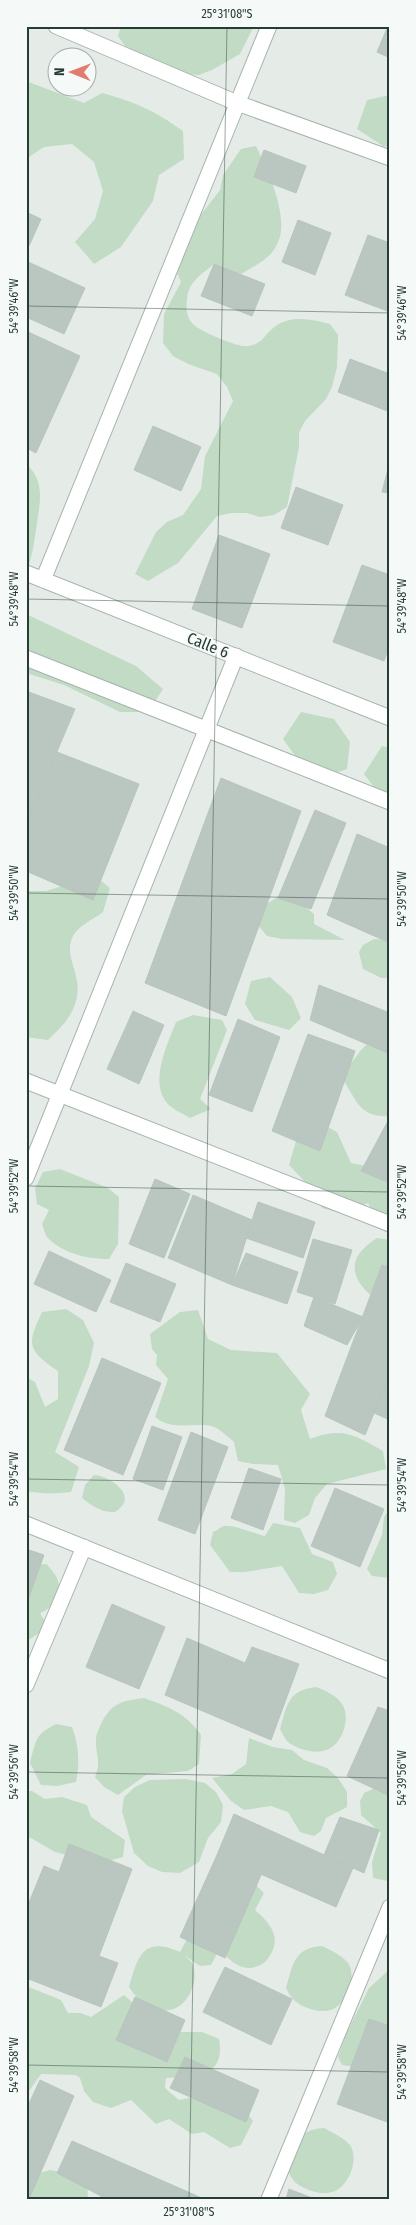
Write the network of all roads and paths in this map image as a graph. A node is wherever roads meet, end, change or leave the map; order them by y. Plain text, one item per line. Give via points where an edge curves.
1 (56, 26) edge
2 (269, 26) edge
3 (238, 103) junction
4 (390, 158) edge
5 (26, 573) edge
6 (43, 580) junction
7 (236, 656) junction
8 (26, 658) edge
9 (390, 718) edge
10 (207, 730) junction
11 (390, 802) edge
12 (26, 1080) edge
13 (60, 1094) junction
14 (26, 1178) edge
15 (390, 1224) edge
16 (26, 1524) edge
17 (84, 1547) junction
18 (390, 1671) edge
19 (26, 1685) edge
20 (390, 1907) edge
21 (269, 2199) edge

1 - 3 street
2 - 3 street
3 - 4 street
3 - 6 street
5 - 6 street, Calle 6
6 - 7 street, Calle 6
7 - 9 street, Calle 6
7 - 10 street
8 - 10 street
10 - 11 street
10 - 13 street
12 - 13 street
13 - 14 street
13 - 15 street
16 - 17 street
17 - 18 street
17 - 19 street
20 - 21 street

